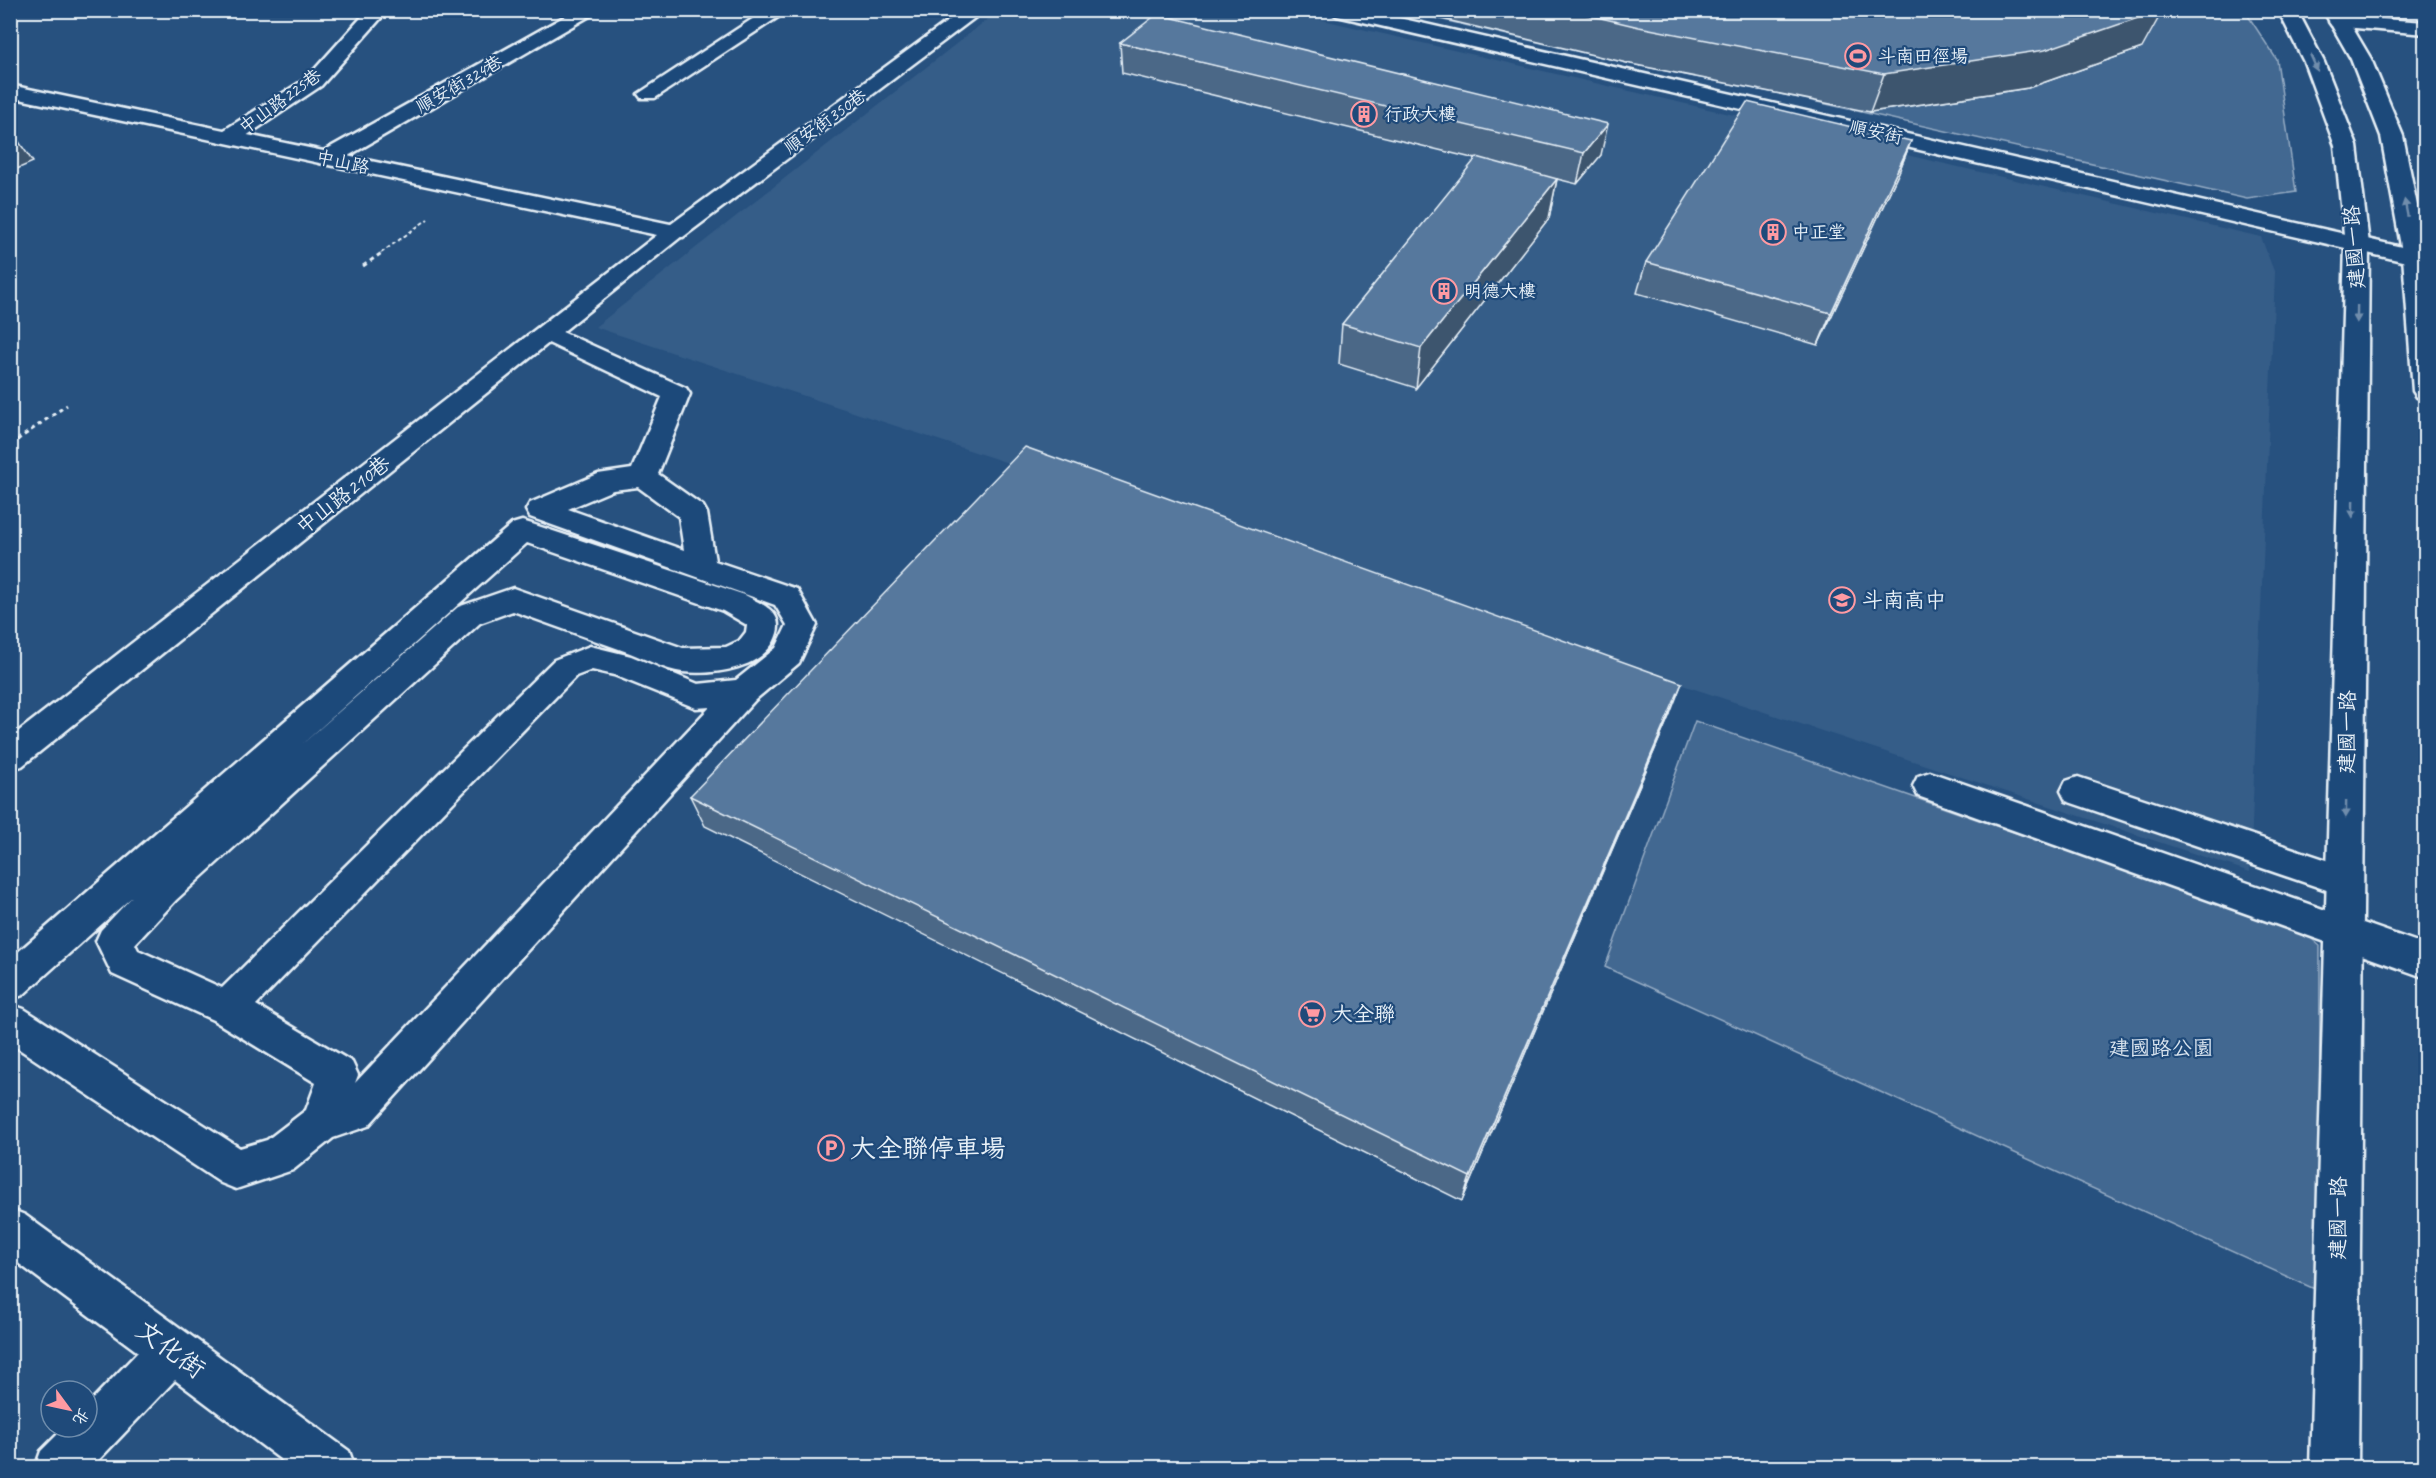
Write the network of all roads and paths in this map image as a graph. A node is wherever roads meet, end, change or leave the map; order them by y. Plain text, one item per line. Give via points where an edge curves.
1 (379, 10) edge
2 (591, 10) edge
3 (780, 10) edge
4 (976, 10) edge
5 (1337, 10) edge
6 (2287, 10) edge
7 (2335, 16) edge
8 (2426, 28) edge
9 (10, 91) edge
10 (648, 94) dead end
11 (229, 137) junction
12 (328, 159) junction
13 (470, 189) junction
14 (675, 232) junction
15 (2357, 244) junction
16 (2415, 257) junction
17 (363, 267) dead end
18 (549, 334) junction
19 (2426, 391) edge
20 (67, 405) dead end
21 (10, 445) edge
22 (643, 477) junction
23 (700, 567) junction
24 (744, 691) junction
25 (10, 757) edge
26 (1930, 786) dead end
27 (2078, 791) dead end
28 (2344, 881) junction
29 (2343, 934) junction
30 (2426, 962) edge
31 (10, 983) edge
32 (227, 1008) junction
33 (10, 1021) edge
34 (322, 1122) junction
35 (10, 1230) edge
36 (172, 1350) junction
37 (58, 1467) edge
38 (332, 1467) edge
39 (2334, 1467) edge

1 - 11 street, 中山路225巷 via 314,82
2 - 12 street, 順安街324巷
3 - 10 street
4 - 14 street, 順安街350巷
5 - 15 street, 順安街
6 -> 15 street, 建國一路 via 2314,62 2346,146
7 - 8 street
16 -> 7 street via 2392,136 2361,59
9 - 11 street, 中山路
11 - 12 street, 中山路
12 - 13 street, 中山路
13 - 14 street, 中山路
13 - 17 path
14 - 18 street, 中山路210巷
15 - 16 street, 順安街
15 -> 28 street, 建國一路
16 - 19 street
18 - 22 street via 676,394
18 - 25 street, 中山路210巷
20 - 21 path
22 - 23 street via 693,513
22 - 23 street via 608,481 540,510
23 - 24 street via 786,597 802,625 788,655
24 - 32 street via 696,696 620,664 590,658 565,668
24 - 34 street via 354,1113
26 - 29 street
27 - 28 street
28 - 29 street, 建國一路
29 - 30 street
29 - 39 street, 建國一路
31 - 32 street via 522,531 734,603 763,620 761,634 750,649 730,658 682,660 513,599 469,615 163,889 114,941 125,962
32 - 34 street via 338,1075
33 - 34 street via 236,1169 278,1156
35 - 36 street, 文化街
36 - 37 street
36 - 38 street, 文化街

